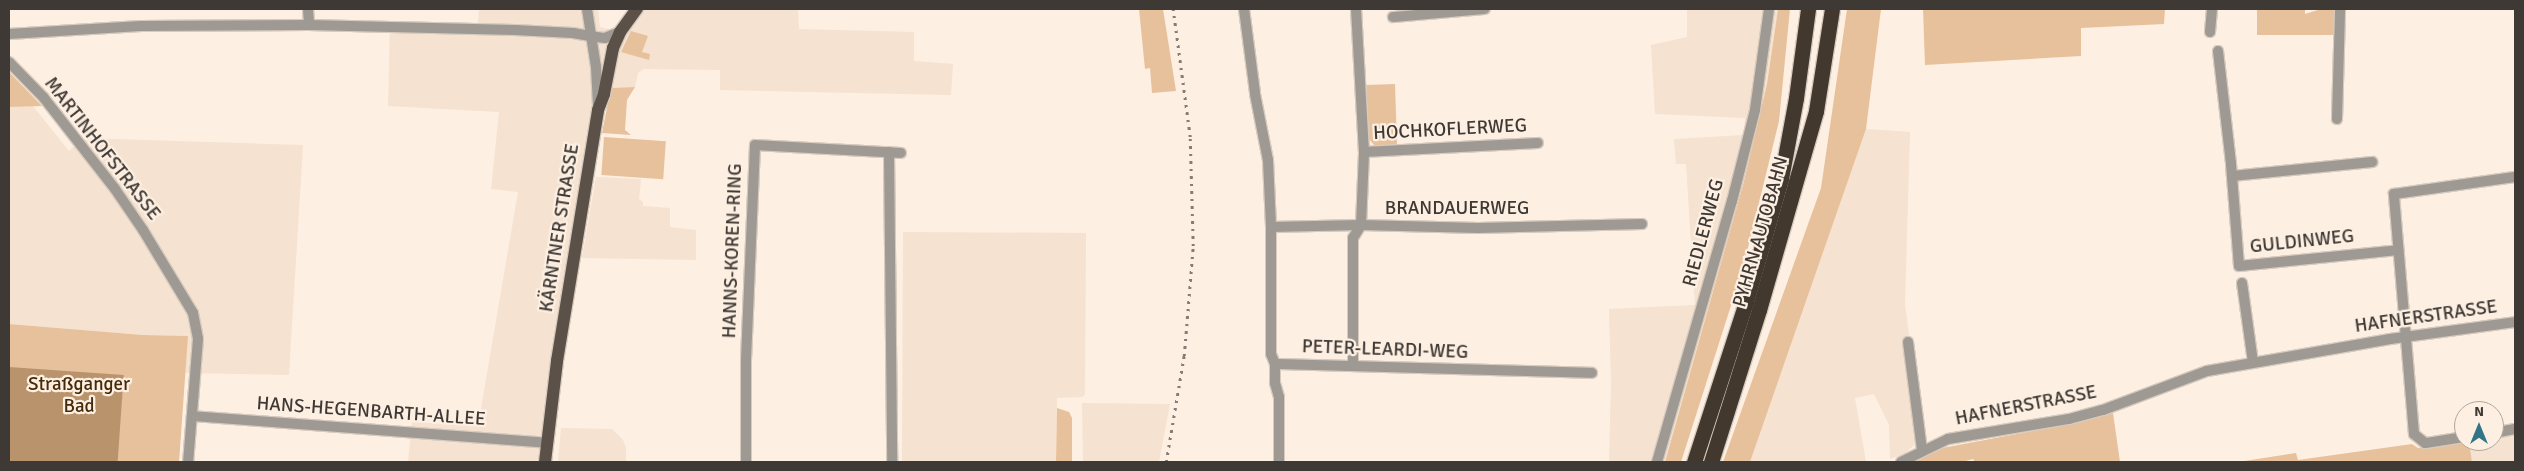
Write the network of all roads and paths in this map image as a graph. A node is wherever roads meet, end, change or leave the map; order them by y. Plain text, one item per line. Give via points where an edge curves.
1 (308, 9) edge
2 (587, 9) edge
3 (637, 9) edge
4 (1244, 9) edge
5 (1356, 9) edge
6 (1485, 9) edge
7 (1769, 9) edge
8 (1808, 9) edge
9 (1822, 9) edge
10 (1832, 9) edge
11 (2212, 9) edge
12 (2340, 9) edge
13 (1393, 18) dead end
14 (309, 25) junction
15 (620, 32) junction
16 (2210, 32) dead end
17 (9, 34) edge
18 (590, 36) junction
19 (2218, 51) dead end
20 (9, 62) edge
21 (598, 110) junction
22 (2337, 119) dead end
23 (1538, 143) dead end
24 (889, 152) junction
25 (901, 152) dead end
26 (1364, 152) junction
27 (2372, 162) dead end
28 (1801, 168) junction
29 (2232, 176) junction
30 (2515, 177) edge
31 (1642, 224) dead end
32 (1361, 225) junction
33 (1271, 227) junction
34 (2398, 250) junction
35 (2242, 283) dead end
36 (2515, 322) edge
37 (2405, 338) junction
38 (1908, 342) dead end
39 (2253, 362) junction
40 (1275, 364) junction
41 (1353, 365) junction
42 (1592, 372) dead end
43 (192, 416) junction
44 (2454, 439) edge
45 (548, 443) junction
46 (1922, 450) junction
47 (188, 462) edge
48 (546, 462) edge
49 (746, 462) edge
50 (892, 462) edge
51 (1279, 462) edge
52 (1657, 462) edge
53 (1694, 462) edge
54 (1711, 462) edge
55 (1901, 462) edge

1 - 14 street
2 - 18 street
3 - 15 main road, KÄRNTNER STRASSE
4 - 33 street via 1268,160
5 - 26 street, HOCHKOFLERWEG
6 - 13 street
7 - 52 street, RIEDLERWEG via 1755,110
8 - 53 highway, PYHRN AUTOBAHN via 1781,179 1746,302
9 - 28 highway
10 - 28 highway, PYHRN AUTOBAHN via 1816,111
11 - 16 street
12 - 22 street
14 - 17 street via 141,26
14 - 18 street via 515,30
15 - 18 street via 606,38
15 - 21 main road, KÄRNTNER STRASSE
18 - 21 street via 596,67
19 - 29 street, GULDINWEG
20 - 43 street, MARTINHOFSTRASSE via 44,98 115,189 189,306 198,339
21 - 45 main road, KÄRNTNER STRASSE via 557,361
23 - 26 street, HOCHKOFLERWEG
24 - 25 street, HANNS-KOREN-RING
24 - 49 street, HANNS-KOREN-RING via 755,146 746,360
24 - 50 street
26 - 32 street, HOCHKOFLERWEG
27 - 29 street
28 - 54 highway, PYHRN AUTOBAHN
29 - 34 street, GULDINWEG via 2239,266
30 - 34 street via 2394,194
31 - 32 street, BRANDAUERWEG via 1478,228
32 - 33 street, BRANDAUERWEG
32 - 41 street, HOCHKOFLERWEG via 1353,238
33 - 40 street via 1271,354
34 - 37 street
35 - 39 street
36 - 37 street, HAFNERSTRASSE
37 - 39 street, HAFNERSTRASSE
37 - 44 street via 2414,434 2425,443
38 - 46 street
39 - 46 street, HAFNERSTRASSE via 2206,372 2103,410 1948,439
40 - 41 street, PETER-LEARDI-WEG
40 - 51 street, PETER-LEARDI-WEG via 1279,397
41 - 42 street, PETER-LEARDI-WEG
43 - 45 street, HANS-HEGENBARTH-ALLEE
43 - 47 street, MARTINHOFSTRASSE
45 - 48 main road, KÄRNTNER STRASSE
46 - 55 street, HAFNERSTRASSE

